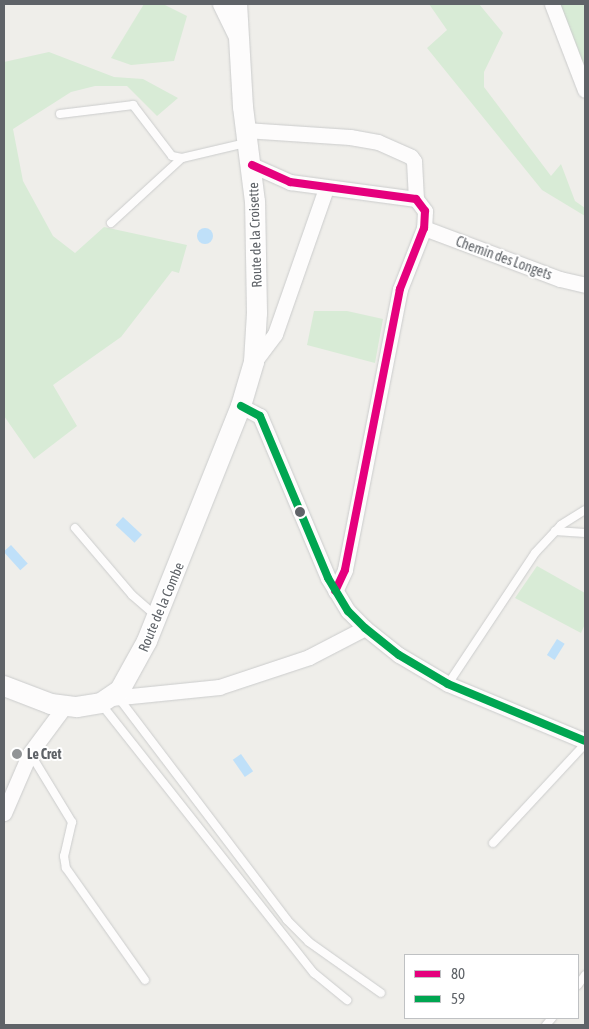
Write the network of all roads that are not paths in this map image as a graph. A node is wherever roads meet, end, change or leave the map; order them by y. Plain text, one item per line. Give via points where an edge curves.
1 (220, 4) edge
2 (237, 4) edge
3 (552, 4) edge
4 (240, 45) junction
5 (585, 90) edge
6 (60, 114) dead end
7 (246, 136) junction
8 (182, 158) junction
9 (252, 165) junction
10 (326, 188) junction
11 (416, 199) junction
12 (111, 223) dead end
13 (424, 228) junction
14 (585, 284) edge
15 (254, 362) junction
16 (241, 406) junction
17 (585, 510) edge
18 (75, 528) dead end
19 (555, 531) junction
20 (585, 533) edge
21 (335, 591) junction
22 (156, 616) junction
23 (364, 628) junction
24 (448, 684) junction
25 (4, 686) edge
26 (110, 699) junction
27 (64, 707) junction
28 (585, 742) edge
29 (30, 753) junction
30 (4, 813) edge
31 (493, 843) dead end
32 (145, 980) dead end
33 (381, 993) dead end
34 (347, 1000) dead end

1 - 4 street
2 - 4 street, Route de la Croisette
3 - 5 street
4 - 7 street, Route de la Croisette
6 - 8 lane via 133,105 172,156
7 - 8 lane
7 - 9 street, Route de la Croisette
7 - 11 street via 350,137 378,142 414,161
8 - 12 lane
9 - 10 street via 290,182
9 - 15 street, Route de la Croisette via 257,313
10 - 11 street
10 - 15 street via 275,334
11 - 13 street via 425,211
13 - 14 street, Chemin des Longets via 560,279
13 - 21 street via 400,289 345,570
15 - 16 street, Route de la Croisette
16 - 21 street via 260,416
16 - 22 street, Route de la Combe
17 - 19 lane
18 - 22 lane via 132,595
19 - 20 lane
19 - 24 lane via 535,553
21 - 23 street
22 - 26 street, Route de la Combe via 131,675
23 - 24 street via 399,655
23 - 26 street via 332,648 219,687
24 - 28 street
25 - 27 street via 30,698
26 - 27 street
26 - 33 lane via 287,920 309,942
26 - 34 lane via 314,973
27 - 29 street
28 - 31 lane
29 - 30 street
29 - 32 lane via 72,822 64,856 66,868

